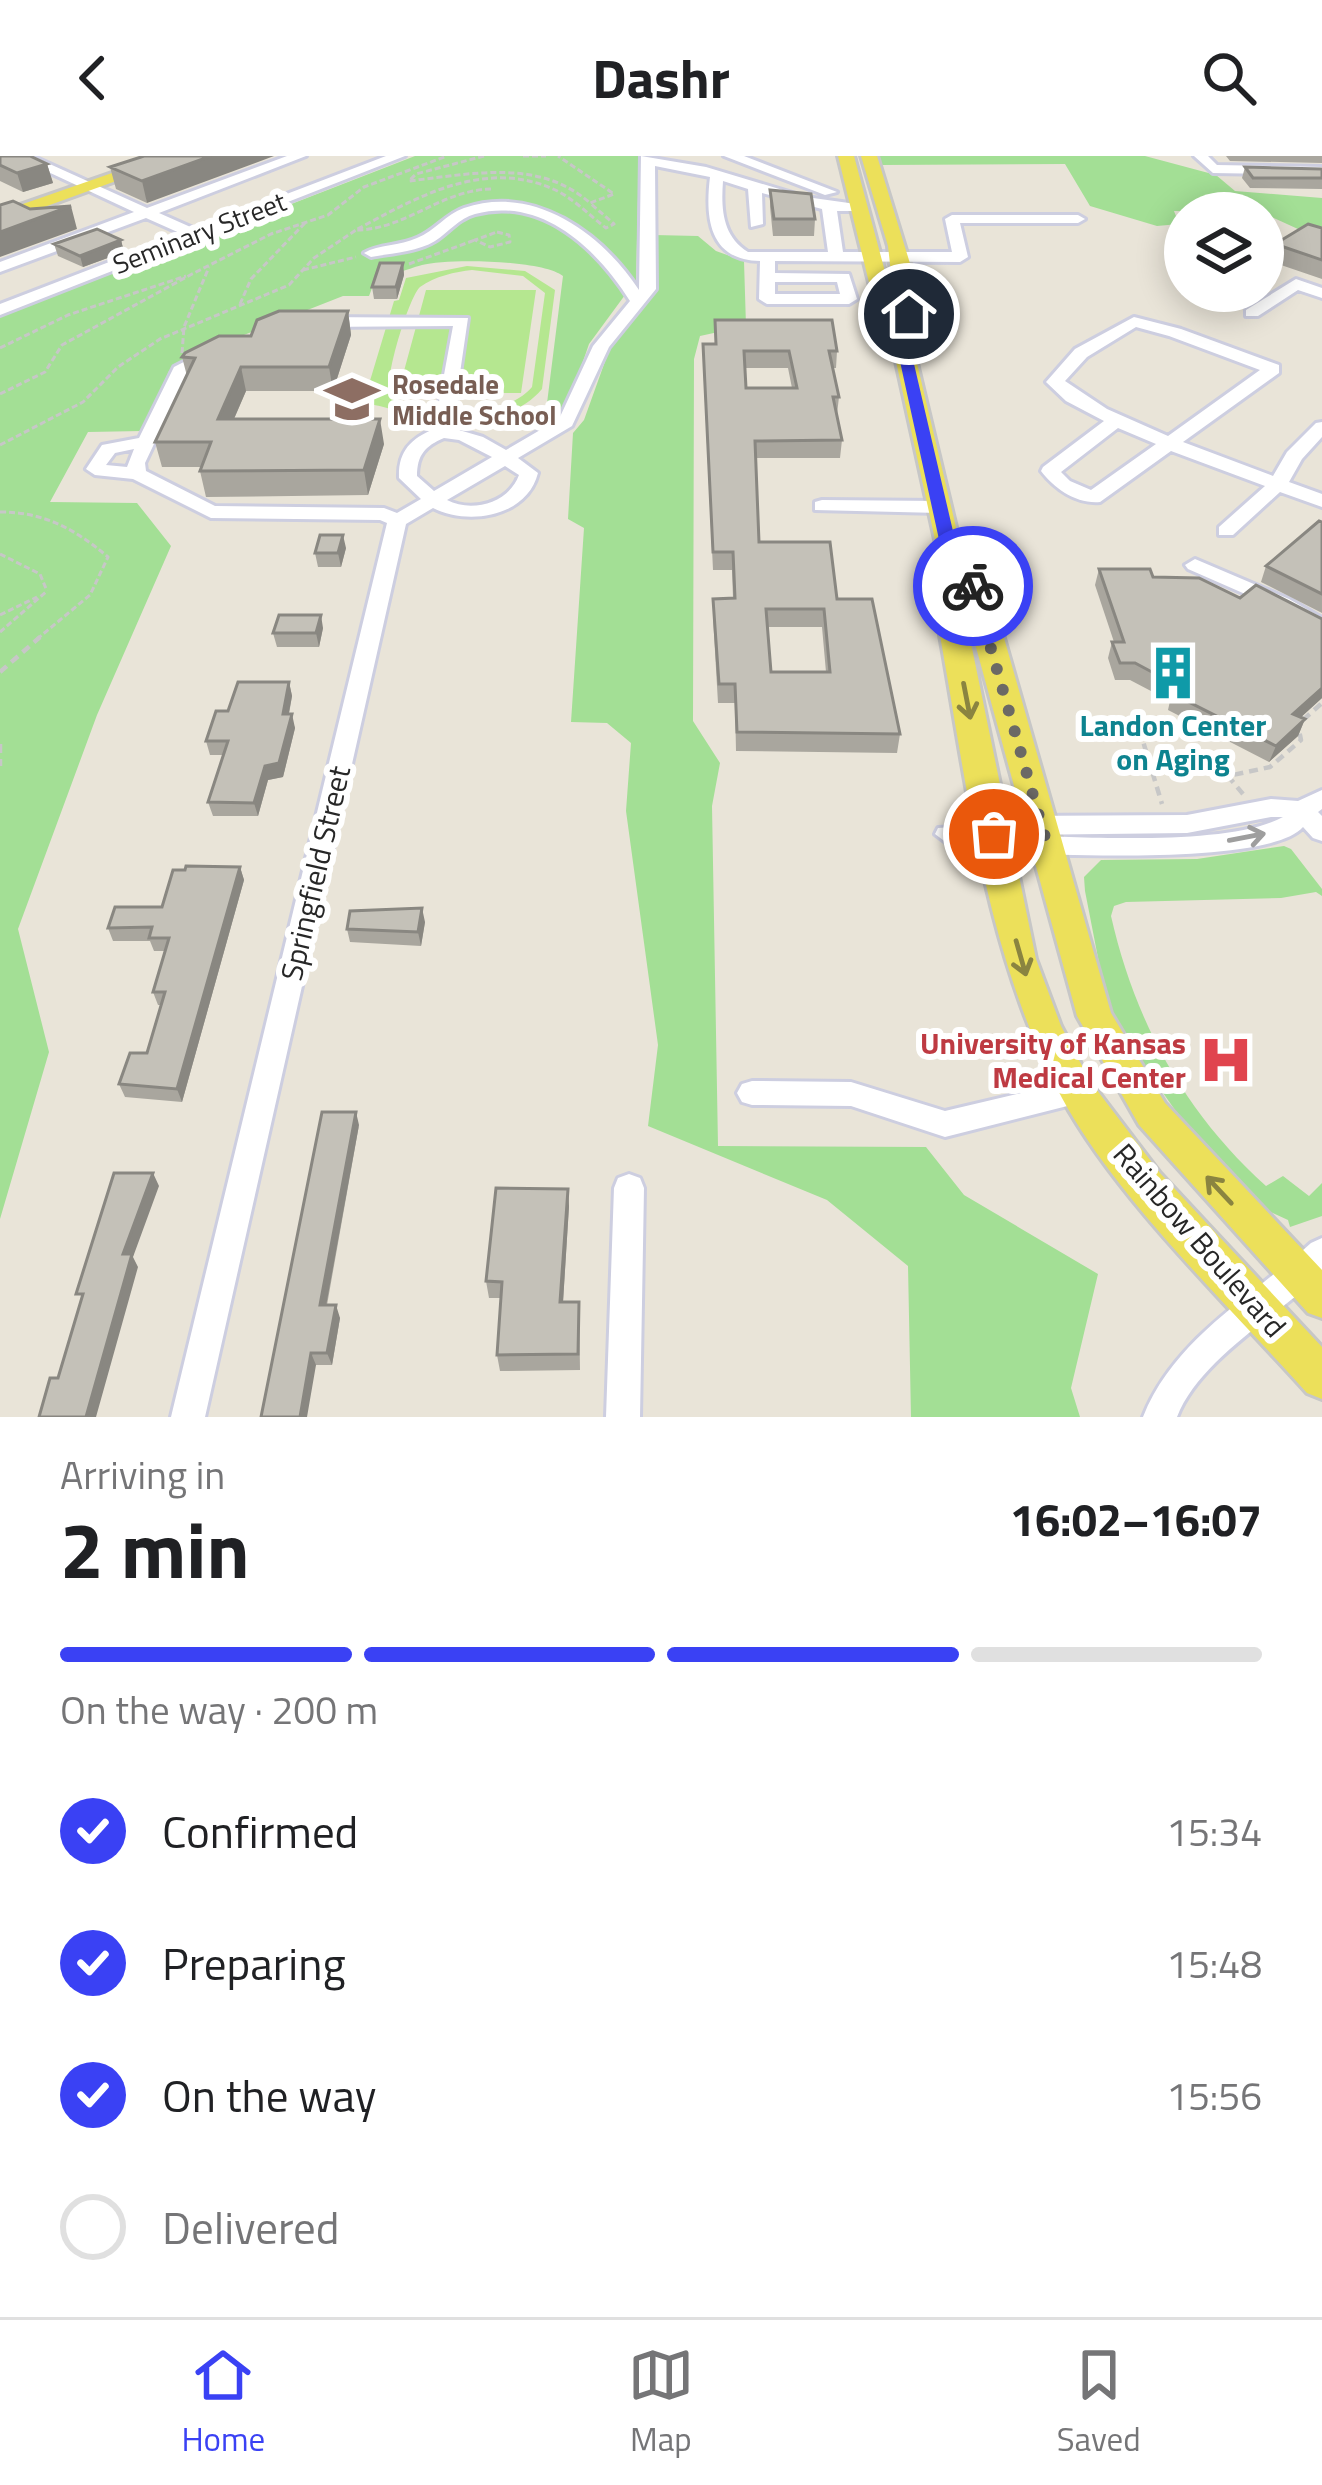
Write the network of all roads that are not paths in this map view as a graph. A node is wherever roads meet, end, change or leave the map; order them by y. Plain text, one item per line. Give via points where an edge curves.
1 (21, 156) edge
2 (177, 156) edge
3 (299, 156) edge
4 (398, 156) edge
5 (846, 156) edge
6 (869, 156) edge
7 (1201, 156) edge
8 (740, 157) edge
9 (649, 158) edge
10 (1322, 171) edge
11 (717, 174) junction
12 (755, 185) junction
13 (90, 187) junction
14 (879, 196) junction
15 (856, 198) junction
16 (829, 208) junction
17 (146, 212) junction
18 (0, 218) edge
19 (1078, 219) dead end
20 (194, 234) junction
21 (759, 244) junction
22 (835, 251) junction
23 (371, 253) road end
24 (872, 257) junction
25 (899, 257) junction
26 (0, 267) edge
27 (765, 278) junction
28 (1322, 292) edge
29 (638, 301) junction
30 (0, 310) edge
31 (1252, 314) dead end
32 (288, 322) edge
33 (900, 334) junction
34 (234, 343) edge
35 (1118, 419) junction
36 (1322, 427) edge
37 (442, 432) junction
38 (1169, 441) junction
39 (146, 443) junction
40 (1296, 454) junction
41 (506, 459) junction
42 (1322, 464) edge
43 (137, 474) junction
44 (1278, 484) junction
45 (434, 500) junction
46 (1322, 501) edge
47 (822, 506) dead end
48 (940, 507) junction
49 (397, 521) junction
50 (1226, 531) dead end
51 (948, 544) junction
52 (1195, 565) dead end
53 (1322, 627) edge
54 (1312, 804) edge
55 (1322, 832) edge
56 (947, 834) dead end
57 (994, 834) junction
58 (1045, 835) junction
59 (752, 1093) dead end
60 (1077, 1093) junction
61 (629, 1188) dead end
62 (1314, 1276) edge
63 (1259, 1311) junction
64 (1322, 1378) edge
65 (188, 1417) edge
66 (623, 1417) edge
67 (1160, 1417) edge

1 - 13 street
2 - 13 main road
3 - 17 street
4 - 20 street, Seminary Street
5 - 15 main road, Rainbow Boulevard
6 - 14 main road, Rainbow Boulevard
7 - 10 street via 1213,170
8 - 15 street
9 - 11 street
9 - 29 street via 648,289
11 - 12 street
11 - 21 street via 721,237 733,252
12 - 16 street
12 - 21 street
13 - 17 street
13 - 18 main road
14 - 15 street
14 - 25 main road, Rainbow Boulevard
15 - 16 street
15 - 24 main road, Rainbow Boulevard
16 - 22 street
17 - 20 street
17 - 26 street
19 - 25 street via 952,220 960,257
20 - 30 street, Seminary Street
21 - 22 street
21 - 27 street
22 - 24 street
23 - 29 street via 425,241 472,210 537,211 577,228
24 - 25 street
24 - 33 main road, Rainbow Boulevard
25 - 33 main road, Rainbow Boulevard via 909,314
27 - 27 street via 844,277 849,298 767,299
28 - 31 street via 1296,284
29 - 41 street via 601,346 566,422
32 - 37 street via 462,321
33 - 48 main road, Rainbow Boulevard
34 - 39 street via 181,371
35 - 38 street
35 - 38 street via 1050,471 1063,485 1093,498
35 - 38 street via 1068,398 1054,382 1081,352 1134,322 1273,369
36 - 40 street
37 - 41 street via 472,438
37 - 45 street via 420,440 407,466 408,478
38 - 44 street
39 - 43 street
39 - 43 street via 115,443 94,469
40 - 42 street
40 - 44 street
41 - 45 street
41 - 45 street via 529,473 515,499 456,511
43 - 49 street via 212,512 384,514
44 - 46 street
44 - 50 street
45 - 49 street
47 - 48 street
48 - 51 main road, Rainbow Boulevard
49 - 65 street, Springfield Street
51 -> 57 main road, Rainbow Boulevard via 946,597
51 - 58 main road, Rainbow Boulevard via 979,596
52 - 53 street
54 - 55 street
54 - 58 street via 1289,827 1230,841 1141,846
56 - 57 street
57 - 58 street
57 -> 60 main road, Rainbow Boulevard via 1019,958
62 -> 58 main road, Rainbow Boulevard via 1152,1114 1117,1059 1085,993
59 - 60 street via 851,1094 945,1124
60 - 63 main road, Rainbow Boulevard
61 - 66 street
62 - 63 street
63 - 64 main road, Rainbow Boulevard
63 - 67 street via 1190,1366 1164,1396

